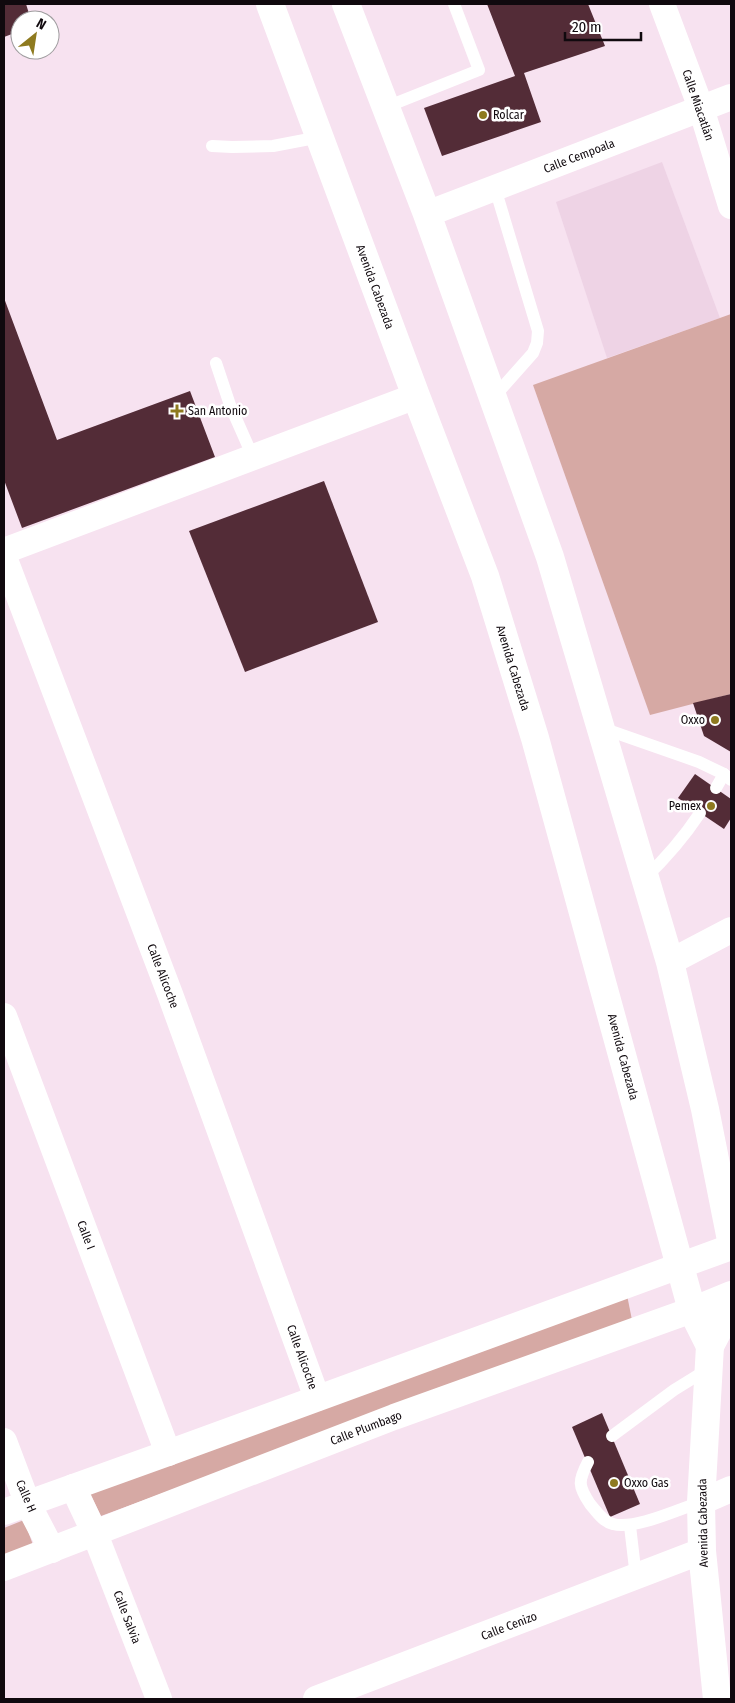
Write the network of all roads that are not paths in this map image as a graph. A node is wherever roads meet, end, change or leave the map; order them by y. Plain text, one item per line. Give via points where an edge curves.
1 (270, 4) edge
2 (346, 4) edge
3 (454, 4) edge
4 (662, 4) edge
5 (731, 97) edge
6 (386, 108) junction
7 (701, 108) junction
8 (320, 137) junction
9 (212, 146) dead end
10 (495, 188) junction
11 (731, 206) edge
12 (426, 214) junction
13 (216, 363) dead end
14 (416, 396) junction
15 (493, 398) junction
16 (253, 457) junction
17 (4, 551) edge
18 (7, 572) edge
19 (600, 727) junction
20 (728, 777) edge
21 (716, 788) dead end
22 (700, 813) dead end
23 (645, 878) junction
24 (731, 930) edge
25 (670, 962) junction
26 (4, 1016) edge
27 (731, 1240) edge
28 (731, 1247) edge
29 (680, 1266) junction
30 (731, 1294) edge
31 (731, 1306) edge
32 (692, 1310) junction
33 (709, 1358) junction
34 (317, 1398) junction
35 (612, 1436) dead end
36 (4, 1441) edge
37 (168, 1453) junction
38 (588, 1462) dead end
39 (73, 1487) junction
40 (731, 1489) edge
41 (701, 1502) junction
42 (16, 1507) edge
43 (630, 1526) junction
44 (95, 1534) junction
45 (52, 1550) junction
46 (702, 1551) junction
47 (4, 1568) edge
48 (636, 1577) junction
49 (159, 1699) edge
50 (316, 1699) edge
51 (717, 1699) edge

1 - 8 main road, Avenida Cabezada
2 - 6 main road
3 - 6 lane via 479,70
4 - 7 street, Calle Miacatlán
5 - 7 street, Calle Cempoala
6 - 12 main road
7 - 10 street, Calle Cempoala
7 - 11 street, Calle Miacatlán
8 - 9 lane via 273,146
8 - 14 main road, Avenida Cabezada
10 - 12 street, Calle Cempoala
10 - 15 lane via 538,331 533,354
12 - 15 main road
13 - 16 lane
14 - 16 street
14 - 29 main road, Avenida Cabezada via 485,576 535,738
15 - 19 main road via 550,557
16 - 17 street
18 - 34 street, Calle Alicoche via 170,994
19 - 20 lane via 699,762
19 - 23 main road
20 - 21 lane
22 - 23 lane via 683,838
23 - 25 main road
24 - 25 street
25 - 27 main road via 705,1109
26 - 37 street, Calle I
28 - 29 street
29 - 32 main road, Avenida Cabezada
29 - 34 street
30 - 32 street, Calle Plumbago
31 - 33 main road, Avenida Cabezada
32 - 33 main road, Avenida Cabezada
32 - 44 street, Calle Plumbago via 394,1417
33 - 35 lane via 674,1390
33 - 41 main road, Avenida Cabezada
34 - 37 street
36 - 42 street, Calle H
37 - 39 street
38 - 43 lane via 581,1476 581,1491 598,1515 611,1524
39 - 42 street
39 - 44 street, Calle Salvia
40 - 41 street
41 - 43 lane
41 - 46 main road, Avenida Cabezada
42 - 45 street, Calle H
43 - 48 lane
44 - 45 street, Calle Plumbago
44 - 49 street, Calle Salvia
45 - 47 street, Calle Plumbago
46 - 48 street, Calle Cenizo
46 - 51 main road, Avenida Cabezada
48 - 50 street, Calle Cenizo

